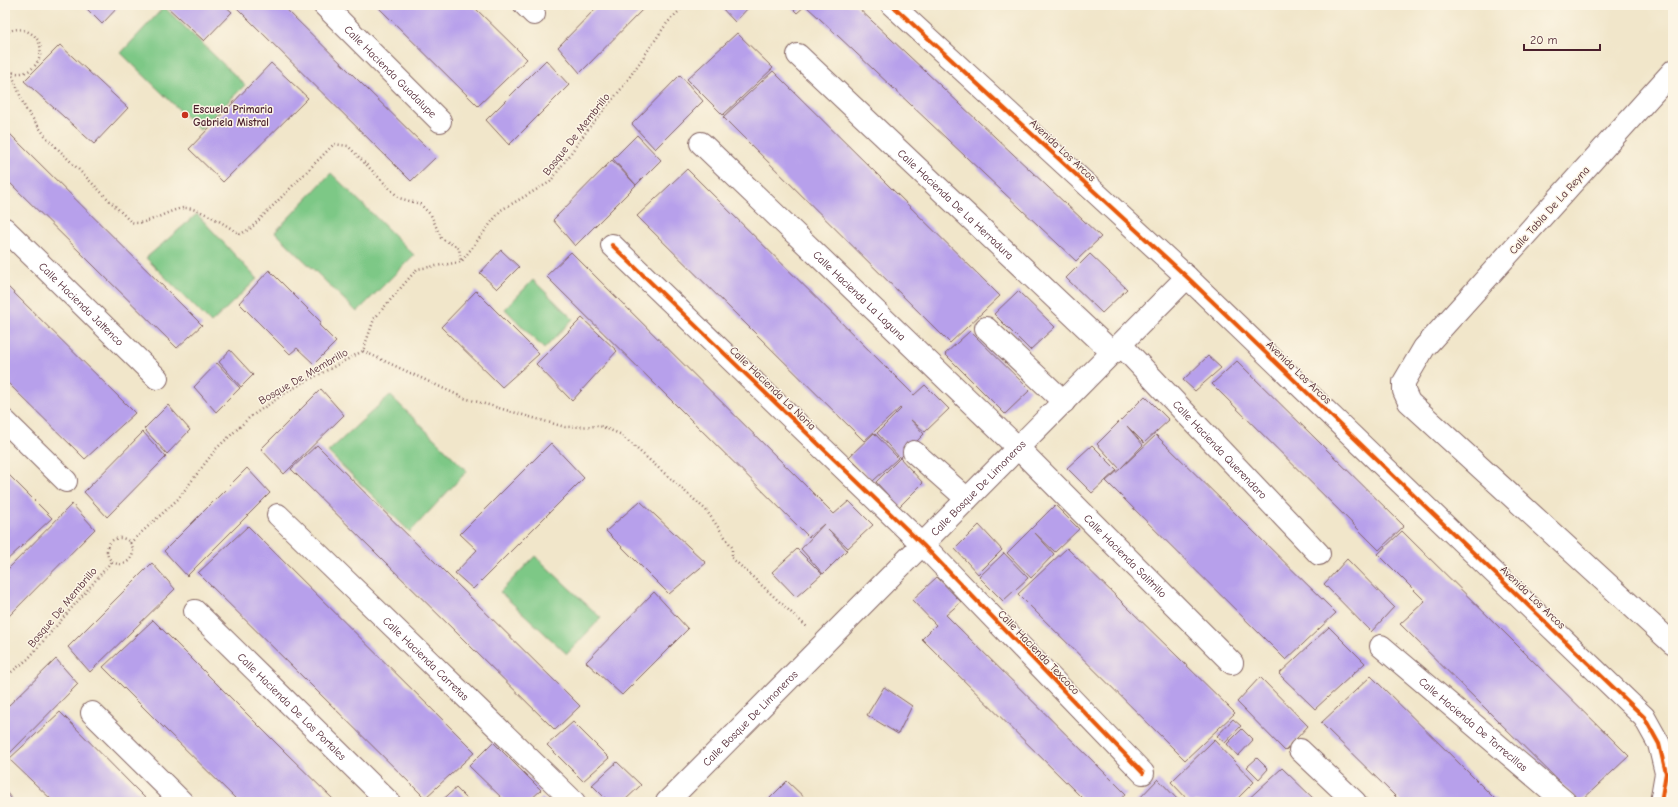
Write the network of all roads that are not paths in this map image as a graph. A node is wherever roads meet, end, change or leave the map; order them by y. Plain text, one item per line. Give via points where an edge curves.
1 (324, 5) edge
2 (892, 5) edge
3 (798, 55) dead end
4 (1673, 71) edge
5 (440, 121) dead end
6 (701, 143) dead end
7 (5, 229) edge
8 (612, 245) dead end
9 (1187, 277) junction
10 (986, 328) dead end
11 (1117, 349) junction
12 (157, 378) dead end
13 (1064, 402) junction
14 (5, 421) edge
15 (1018, 448) junction
16 (914, 452) dead end
17 (66, 481) dead end
18 (968, 500) junction
19 (278, 515) dead end
20 (923, 545) junction
21 (1319, 554) dead end
22 (195, 611) dead end
23 (1673, 644) edge
24 (1381, 646) dead end
25 (1232, 663) dead end
26 (92, 713) dead end
27 (1300, 750) dead end
28 (1143, 773) dead end
29 (182, 802) edge
30 (389, 802) edge
31 (574, 802) edge
32 (667, 802) edge
33 (1354, 802) edge
34 (1565, 802) edge
35 (1661, 802) edge

1 - 5 street, Calle Hacienda Guadalupe
2 - 9 street, Avenida Los Arcos
3 - 11 street, Calle Hacienda De La Herradura
4 - 23 street, Calle Tabla De La Reyna via 1424,348 1404,382 1404,391 1409,402
6 - 15 street, Calle Hacienda La Laguna
7 - 12 street, Calle Hacienda Jaltenco
8 - 20 street, Calle Hacienda La Noria
9 - 11 street, Calle Bosque De Limoneros
9 - 35 street, Avenida Los Arcos via 1644,717 1659,744 1666,773
10 - 13 street
11 - 13 street, Calle Bosque De Limoneros
11 - 21 street, Calle Hacienda Querendaro
13 - 15 street, Calle Bosque De Limoneros
14 - 17 street
15 - 18 street, Calle Bosque De Limoneros
15 - 25 street, Calle Hacienda Salitrillo
16 - 18 street
18 - 20 street, Calle Bosque De Limoneros
19 - 31 street, Calle Hacienda Carretas
20 - 28 street, Calle Hacienda Texcoco
20 - 32 street, Calle Bosque De Limoneros
22 - 30 street, Calle Hacienda De Los Portales
24 - 34 street, Calle Hacienda De Torrecillas
26 - 29 street
27 - 33 street

